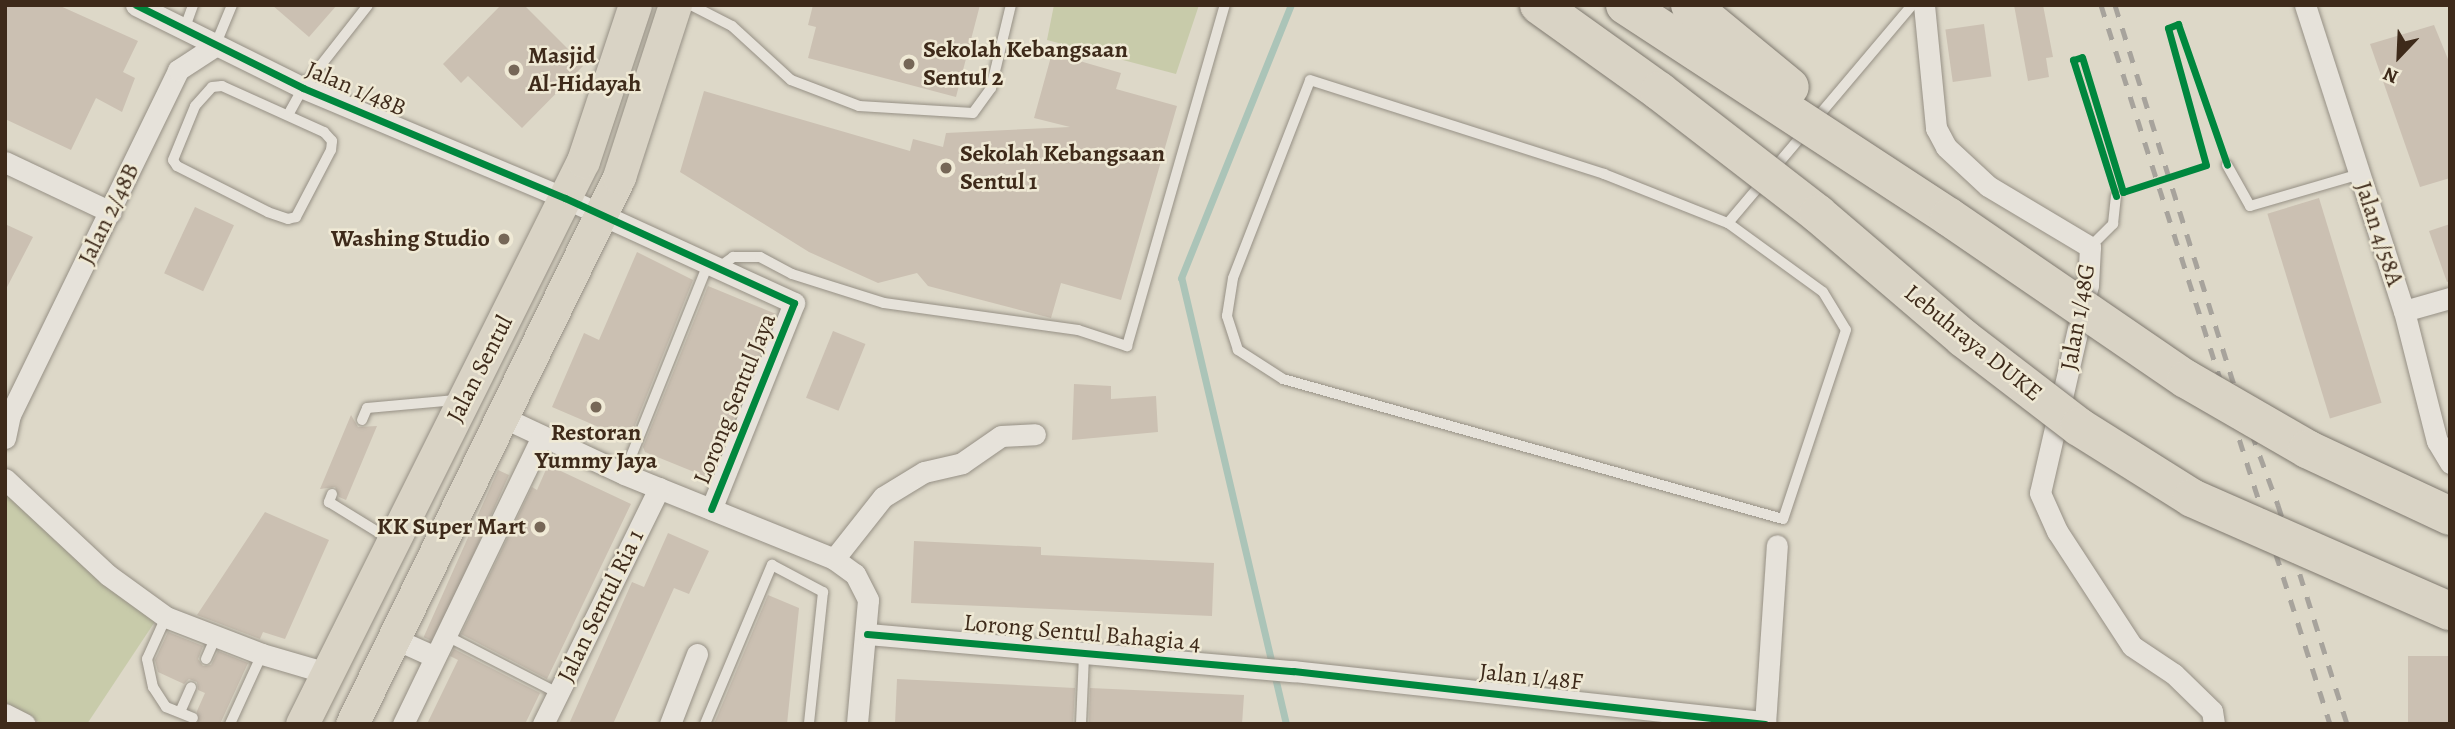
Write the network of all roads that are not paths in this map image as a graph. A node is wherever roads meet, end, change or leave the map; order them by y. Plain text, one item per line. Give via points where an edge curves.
1 (136, 5) edge
2 (193, 5) edge
3 (232, 5) edge
4 (368, 5) edge
5 (635, 5) edge
6 (675, 5) edge
7 (691, 5) edge
8 (1011, 5) edge
9 (1225, 5) edge
10 (1539, 5) edge
11 (1625, 5) edge
12 (1690, 5) edge
13 (1912, 5) edge
14 (1923, 5) edge
15 (2305, 5) edge
16 (184, 30) junction
17 (215, 46) junction
18 (303, 88) junction
19 (288, 115) junction
20 (5, 162) edge
21 (2227, 165) dead end
22 (2360, 174) junction
23 (2116, 196) dead end
24 (565, 198) junction
25 (111, 212) junction
26 (601, 215) junction
27 (1949, 217) junction
28 (1728, 223) junction
29 (2090, 247) junction
30 (713, 266) junction
31 (2450, 298) edge
32 (794, 303) joint
33 (2404, 312) junction
34 (464, 400) junction
35 (8, 414) edge
36 (502, 417) junction
37 (362, 420) dead end
38 (1035, 435) dead end
39 (542, 437) junction
40 (5, 438) edge
41 (2450, 463) edge
42 (624, 474) junction
43 (5, 479) edge
44 (659, 488) junction
45 (332, 494) dead end
46 (711, 509) junction
47 (2450, 516) edge
48 (393, 541) junction
49 (1777, 545) dead end
50 (834, 559) junction
51 (2450, 611) edge
52 (166, 617) junction
53 (867, 634) junction
54 (445, 635) junction
55 (216, 637) junction
56 (393, 638) junction
57 (262, 654) junction
58 (697, 654) dead end
59 (1084, 654) junction
60 (435, 657) junction
61 (206, 659) dead end
62 (1293, 671) joint
63 (327, 673) junction
64 (191, 687) dead end
65 (558, 693) junction
66 (180, 712) junction
67 (5, 714) edge
68 (194, 718) dead end
69 (1765, 723) edge
70 (25, 724) edge
71 (230, 724) edge
72 (302, 724) edge
73 (352, 724) edge
74 (403, 724) edge
75 (543, 724) edge
76 (670, 724) edge
77 (705, 724) edge
78 (809, 724) edge
79 (857, 724) edge
80 (1081, 724) edge
81 (2214, 724) edge

1 - 16 street, Jalan 1/48B
2 - 16 lane
3 - 17 lane
4 - 18 lane
5 - 24 main road, Jalan Sentul via 583,161
6 - 26 main road, Jalan Sentul via 632,144
7 - 8 lane via 732,26 791,80 859,106 973,113 991,88
9 - 30 lane via 1127,346 1078,330 884,303 792,274 760,257 733,257
10 - 51 highway, Lebuhraya DUKE, bridge via 1818,214 1963,338 2079,427 2192,498
11 - 27 highway, bridge
12 - 27 highway, bridge
13 - 28 lane
14 - 29 street, Jalan 1/48G via 1936,128 1946,147 1987,186
15 - 22 street, Jalan 4/58A
16 - 17 street, Jalan 1/48B
17 - 18 street, Jalan 1/48B
17 - 25 street, Jalan 2/48B via 178,70
18 - 19 lane
18 - 24 street, Jalan 1/48B
19 - 19 lane via 222,86 212,88 195,106 173,159 186,173 268,212 296,217 331,150 331,141 324,132
20 - 25 street
21 - 22 lane via 2250,206
22 - 33 street, Jalan 4/58A
23 - 29 lane via 2113,225
24 - 26 street, Jalan 1/48B
24 - 34 main road, Jalan Sentul
25 - 35 street, Jalan 2/48B
26 - 30 street, Jalan 1/48B
26 - 36 main road, Jalan Sentul
27 - 47 highway, bridge via 2186,379 2307,449
28 - 28 lane via 1604,174 1310,80 1233,278 1227,316 1238,350 1283,379 1783,519 1846,330 1823,292
29 - 81 street, Jalan 1/48G via 2088,285 2040,493 2057,531 2132,646 2174,674 2212,711
30 - 32 street, Jalan 1/48B
30 - 42 lane
31 - 33 street
32 - 46 street, Lorong Sentul Jaya
33 - 41 street, Jalan 4/58A via 2437,441
34 - 37 lane via 367,408
34 - 48 main road, Jalan Sentul
35 - 40 street, Jalan 2/48B
36 - 39 street
36 - 56 main road, Jalan Sentul
38 - 50 street via 1001,436 961,463 924,472 883,497
39 - 42 street
39 - 54 street
42 - 44 street
43 - 52 street via 99,567
44 - 46 street
44 - 65 street, Jalan Sentul Ria 1
45 - 48 lane via 329,502
46 - 50 street
48 - 63 main road, Jalan Sentul
49 - 69 street
50 - 53 street via 855,574 868,600
52 - 55 street
52 - 66 lane via 147,659 153,687 166,706
53 - 59 street, Lorong Sentul Bahagia 4
53 - 79 street
54 - 60 street
54 - 65 lane
55 - 57 street
55 - 61 lane
56 - 60 street
56 - 73 main road, Jalan Sentul
57 - 63 street
57 - 71 lane
58 - 76 street
59 - 62 street, Lorong Sentul Bahagia 4
59 - 80 lane
60 - 74 street
62 - 69 street, Jalan 1/48F
63 - 72 main road, Jalan Sentul
64 - 66 lane
65 - 75 street, Jalan Sentul Ria 1
66 - 68 lane
67 - 70 street
77 - 78 lane via 772,565 823,592

